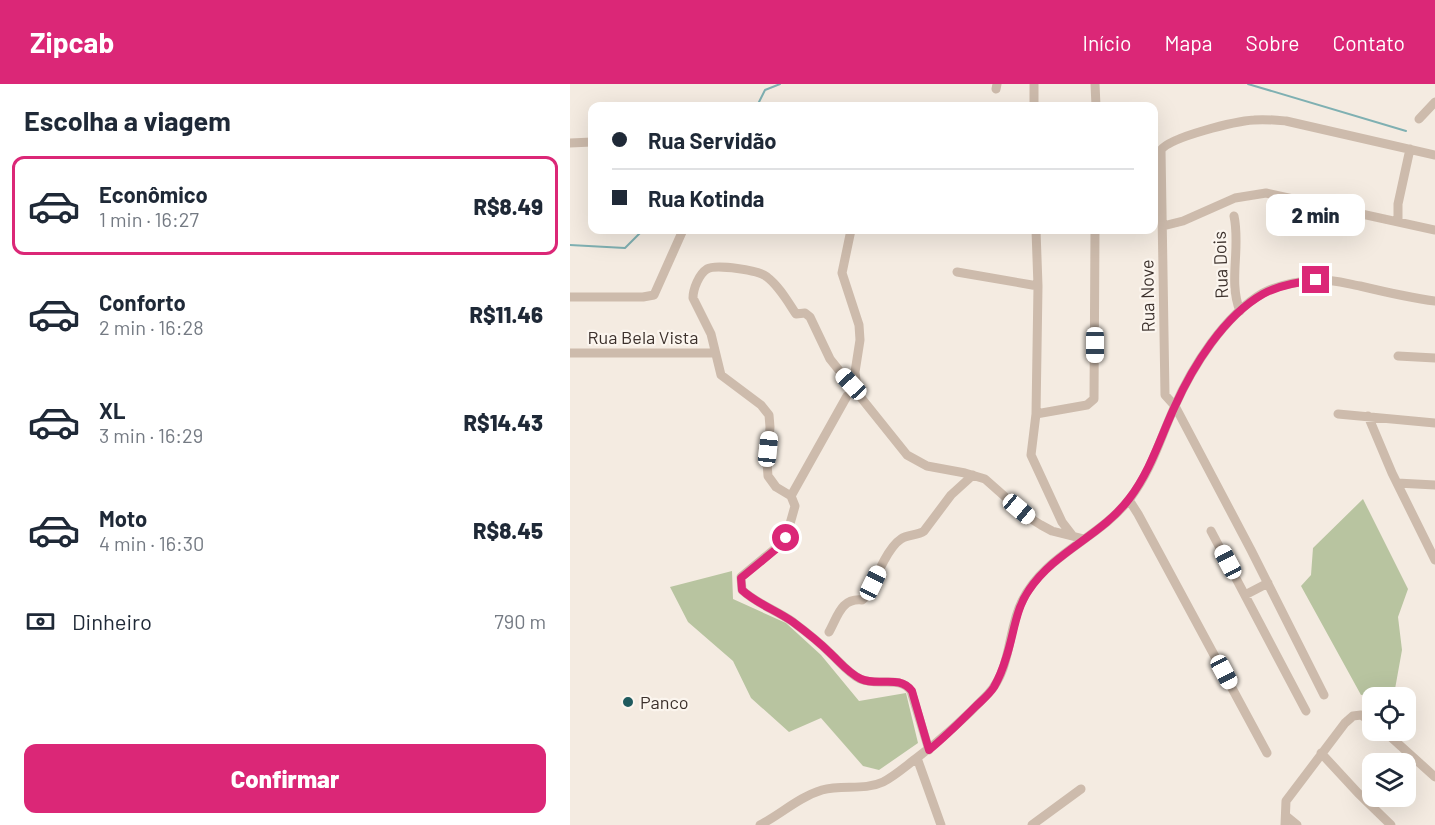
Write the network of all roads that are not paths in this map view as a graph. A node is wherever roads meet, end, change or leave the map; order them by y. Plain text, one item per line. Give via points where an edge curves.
1 (1034, 84) edge
2 (1095, 84) edge
3 (1034, 102) edge
4 (1096, 102) edge
5 (1435, 102) edge
6 (1419, 119) dead end
7 (588, 142) edge
8 (570, 143) edge
9 (1410, 149) junction
10 (1435, 155) edge
11 (1234, 216) dead end
12 (1398, 220) junction
13 (1163, 226) junction
14 (1435, 230) edge
15 (681, 234) edge
16 (850, 234) edge
17 (1035, 234) edge
18 (1095, 234) edge
19 (957, 272) dead end
20 (1038, 286) junction
21 (570, 297) edge
22 (1435, 301) edge
23 (1240, 311) junction
24 (570, 353) edge
25 (715, 353) junction
26 (1398, 356) dead end
27 (1435, 358) edge
28 (858, 393) junction
29 (846, 396) dead end
30 (1174, 406) junction
31 (1036, 414) junction
32 (1338, 414) dead end
33 (1368, 416) junction
34 (1435, 423) edge
35 (973, 475) junction
36 (1397, 483) junction
37 (1435, 485) edge
38 (791, 496) junction
39 (1129, 500) junction
40 (1211, 531) dead end
41 (1072, 535) junction
42 (1084, 539) junction
43 (1435, 560) edge
44 (1268, 583) junction
45 (1245, 595) junction
46 (829, 632) dead end
47 (1324, 695) dead end
48 (1306, 711) dead end
49 (1362, 716) edge
50 (1395, 741) edge
51 (929, 750) junction
52 (1268, 753) dead end
53 (1321, 753) junction
54 (917, 758) junction
55 (1435, 777) edge
56 (1080, 789) dead end
57 (1286, 821) edge
58 (760, 825) edge
59 (941, 825) edge
60 (1032, 825) edge
61 (1297, 825) edge
62 (1391, 825) edge

1 - 3 street
2 - 4 street
5 - 6 street
7 - 8 street
9 - 10 street
9 - 12 street
9 - 13 street, Rua Nove via 1270,120 1232,123 1169,142 1161,150
11 - 23 street, Rua Dois via 1235,293
12 - 13 street via 1266,193 1235,198
12 - 14 street
13 - 30 street, Rua Nove via 1163,388
15 - 21 street via 654,295
16 - 28 street via 842,273 859,325 855,380
17 - 20 street
18 - 31 street via 1094,399 1087,405
19 - 20 street
20 - 31 street
22 - 23 street via 1316,280 1265,292
23 - 30 street via 1203,354
24 - 25 street, Rua Bela Vista
25 - 28 street via 711,334 693,298 697,284 704,272 713,267 754,271 770,279 796,314 810,317 830,359
25 - 38 street via 721,375 766,411 770,427 768,476 776,487
26 - 27 street
28 - 35 street via 907,455 927,466
29 - 38 street
30 - 39 street via 1150,468
30 - 44 street, Rua Nove
31 - 41 street via 1031,455
32 - 33 street
33 - 34 street
33 - 36 street
35 - 41 street via 992,484 1041,525
35 - 46 street via 951,495 924,531 895,545 869,594 845,604
36 - 37 street
36 - 43 street
38 - 51 street via 795,508 786,538 741,578 742,590 791,621 852,674 873,683 907,685
39 - 42 street
39 - 52 street
40 - 45 street
41 - 42 street
42 - 51 street via 1051,565 1021,601 1005,661 991,691
44 - 45 street
44 - 47 street, Rua Nove
45 - 48 street
49 - 53 street via 1353,716
50 - 55 street
51 - 54 street
53 - 57 street via 1286,801
53 - 62 street
54 - 58 street via 885,781 819,791
54 - 59 street
56 - 60 street
57 - 61 street

